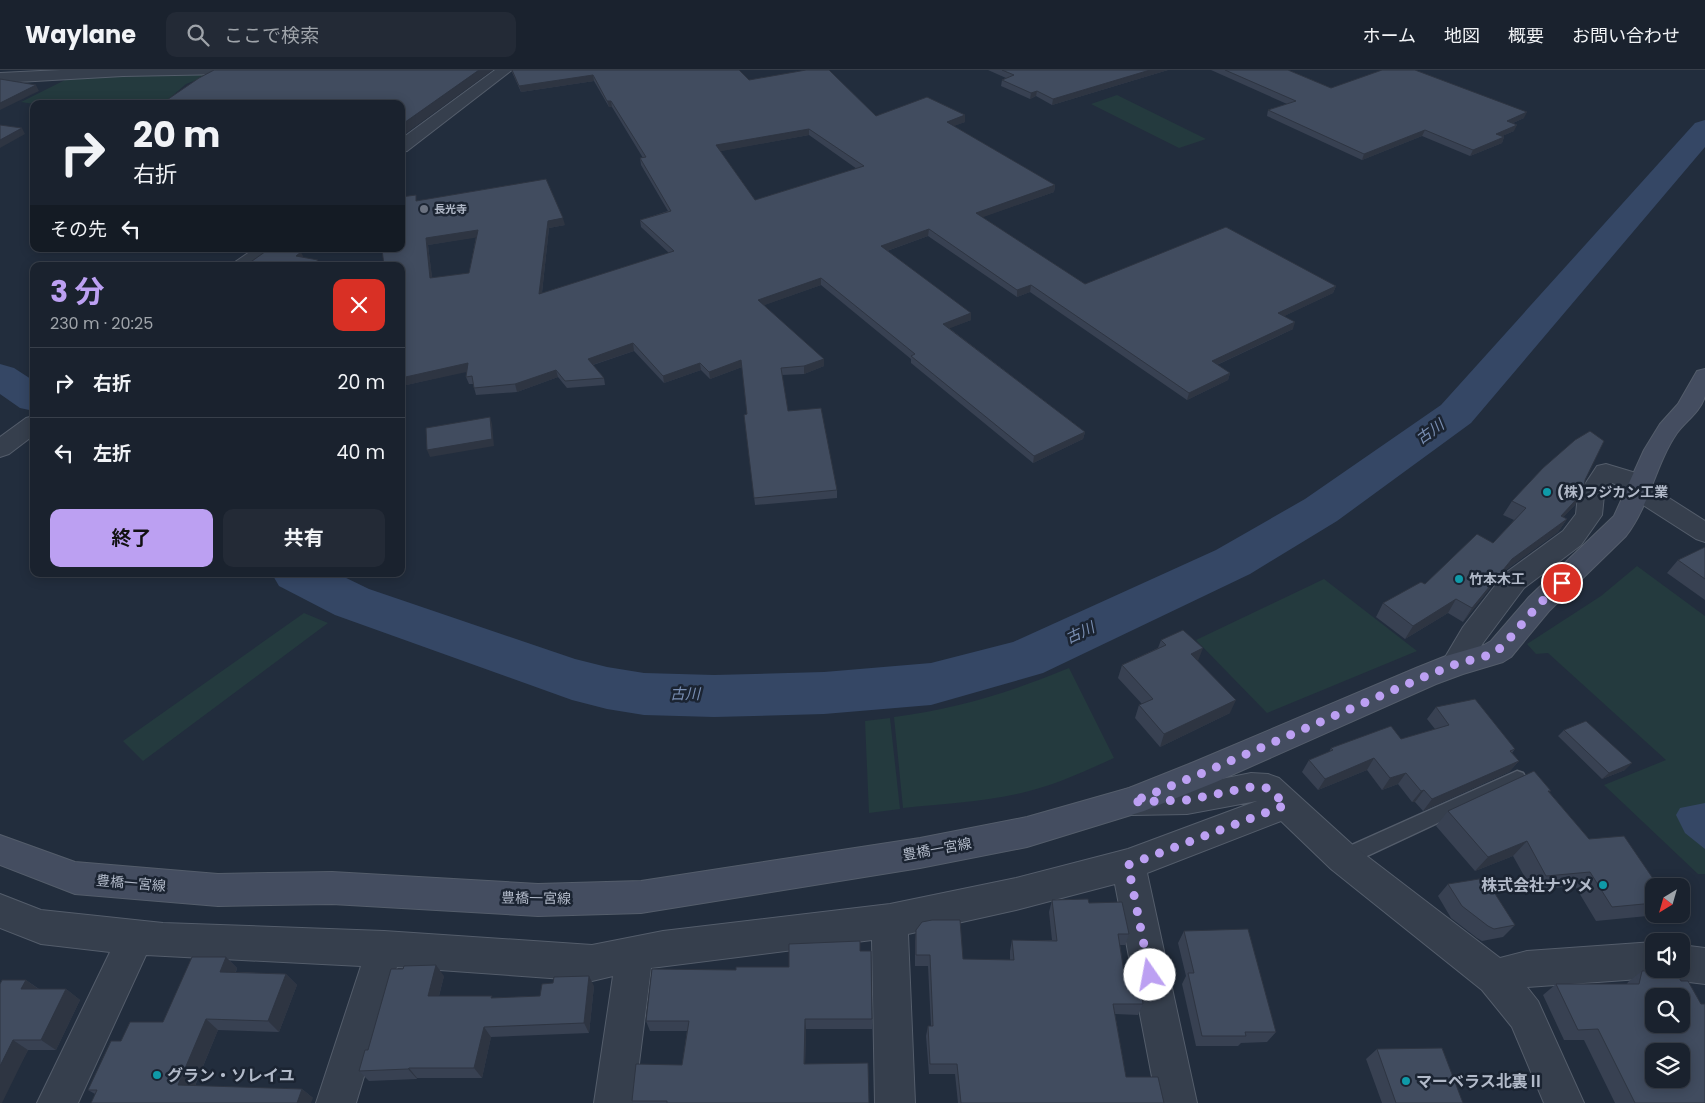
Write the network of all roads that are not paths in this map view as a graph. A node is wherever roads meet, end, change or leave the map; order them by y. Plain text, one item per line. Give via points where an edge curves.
1 (227, 70) edge
2 (505, 70) edge
3 (42, 73) edge
4 (4, 85) edge
5 (405, 145) edge
6 (262, 252) edge
7 (248, 262) edge
8 (1705, 376) edge
9 (30, 426) edge
10 (0, 448) edge
11 (1638, 490) junction
12 (1705, 533) edge
13 (1456, 664) junction
14 (1517, 778) edge
15 (1132, 802) junction
16 (1286, 805) junction
17 (0, 850) edge
18 (1343, 858) junction
19 (1128, 865) junction
20 (0, 910) edge
21 (890, 921) junction
22 (136, 937) junction
23 (384, 949) junction
24 (634, 955) junction
25 (1645, 961) edge
26 (1690, 964) edge
27 (1705, 966) edge
28 (1495, 977) junction
29 (57, 1103) edge
30 (336, 1103) edge
31 (614, 1103) edge
32 (895, 1103) edge
33 (1177, 1103) edge
34 (1564, 1103) edge

1 - 3 street
2 - 5 street
3 - 4 street
6 - 7 street
8 - 11 main road, 豊橋一宮線 via 1687,408 1668,429
9 - 10 street
11 - 12 street
11 - 13 main road, 豊橋一宮線 via 1617,530 1539,604 1504,645 1493,654
11 - 13 street via 1627,479 1606,472 1591,495 1589,515 1572,538 1514,581 1473,635
13 - 15 main road, 豊橋一宮線
14 - 18 lane
15 - 16 street via 1187,800 1251,787 1268,788
15 - 17 main road, 豊橋一宮線 via 1027,832 920,853 641,897 538,900 332,888 218,890 75,878
16 - 18 street
16 - 19 street
18 - 28 street
19 - 21 street via 1016,894
19 - 33 street
20 - 22 street via 41,927
21 - 24 street via 663,948
21 - 32 street
22 - 23 street
22 - 29 street
23 - 24 street via 592,963
23 - 30 street
24 - 31 street
25 - 28 street via 1527,969
26 - 27 street
28 - 34 street via 1525,1014

